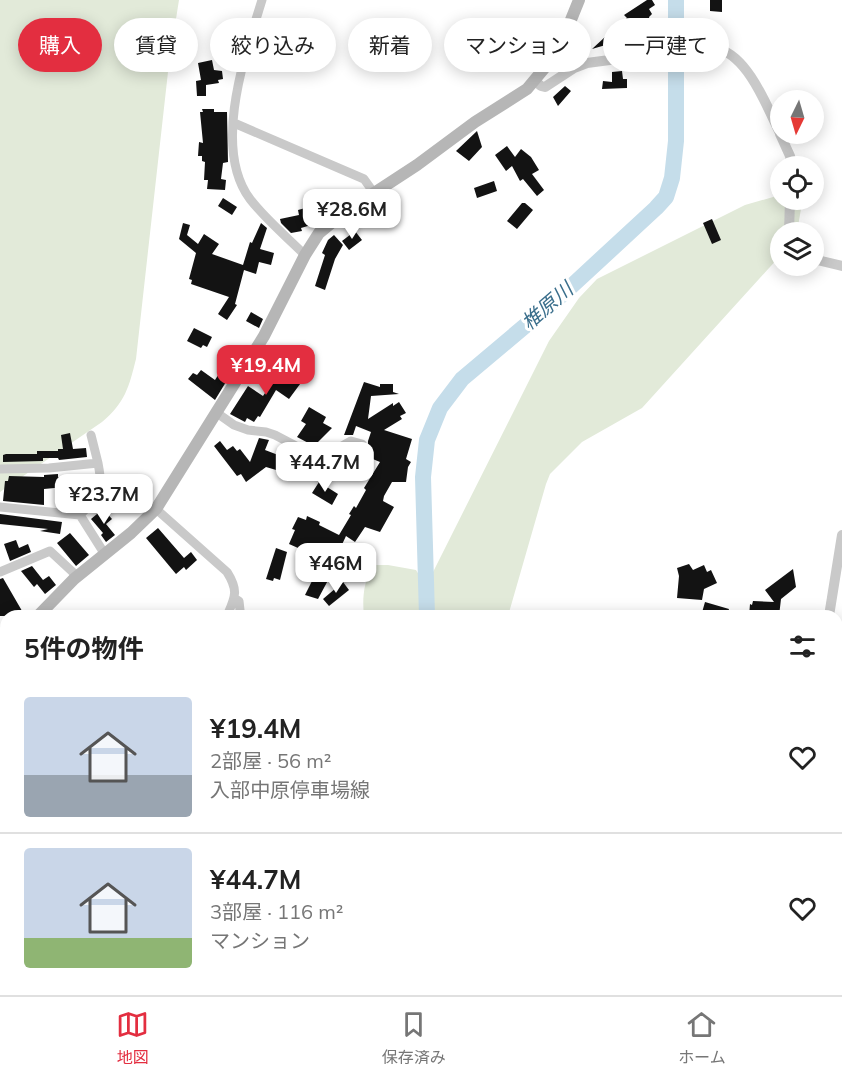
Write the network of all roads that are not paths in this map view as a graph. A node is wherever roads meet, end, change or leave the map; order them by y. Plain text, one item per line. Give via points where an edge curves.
1 (262, 0) edge
2 (579, 0) edge
3 (535, 81) junction
4 (770, 114) edge
5 (234, 123) junction
6 (374, 193) junction
7 (305, 255) junction
8 (824, 262) edge
9 (842, 266) edge
10 (217, 413) junction
11 (92, 435) dead end
12 (362, 444) dead end
13 (98, 463) junction
14 (0, 469) edge
15 (0, 507) edge
16 (156, 509) junction
17 (81, 515) junction
18 (842, 535) edge
19 (104, 553) junction
20 (0, 572) edge
21 (77, 576) junction
22 (234, 598) junction
23 (44, 610) edge
24 (229, 610) edge
25 (240, 610) edge
26 (831, 610) edge

1 - 5 street via 242,67
2 - 3 main road via 564,37
3 - 4 street via 545,87 587,63 718,48 735,58 749,74
3 - 6 main road
5 - 6 street via 364,179
5 - 7 street via 235,162 245,190
6 - 7 main road via 319,233
7 - 10 main road via 264,336
8 - 9 street
10 - 12 street via 234,425 275,435 313,455 330,453 351,441
10 - 16 main road
11 - 13 street
13 - 14 street
13 - 17 street via 103,486
15 - 17 street
16 - 19 main road
16 - 22 street via 227,572 236,593
17 - 19 street
18 - 26 street
19 - 21 main road
20 - 21 street via 50,551
21 - 23 main road
22 - 24 street
22 - 25 street

